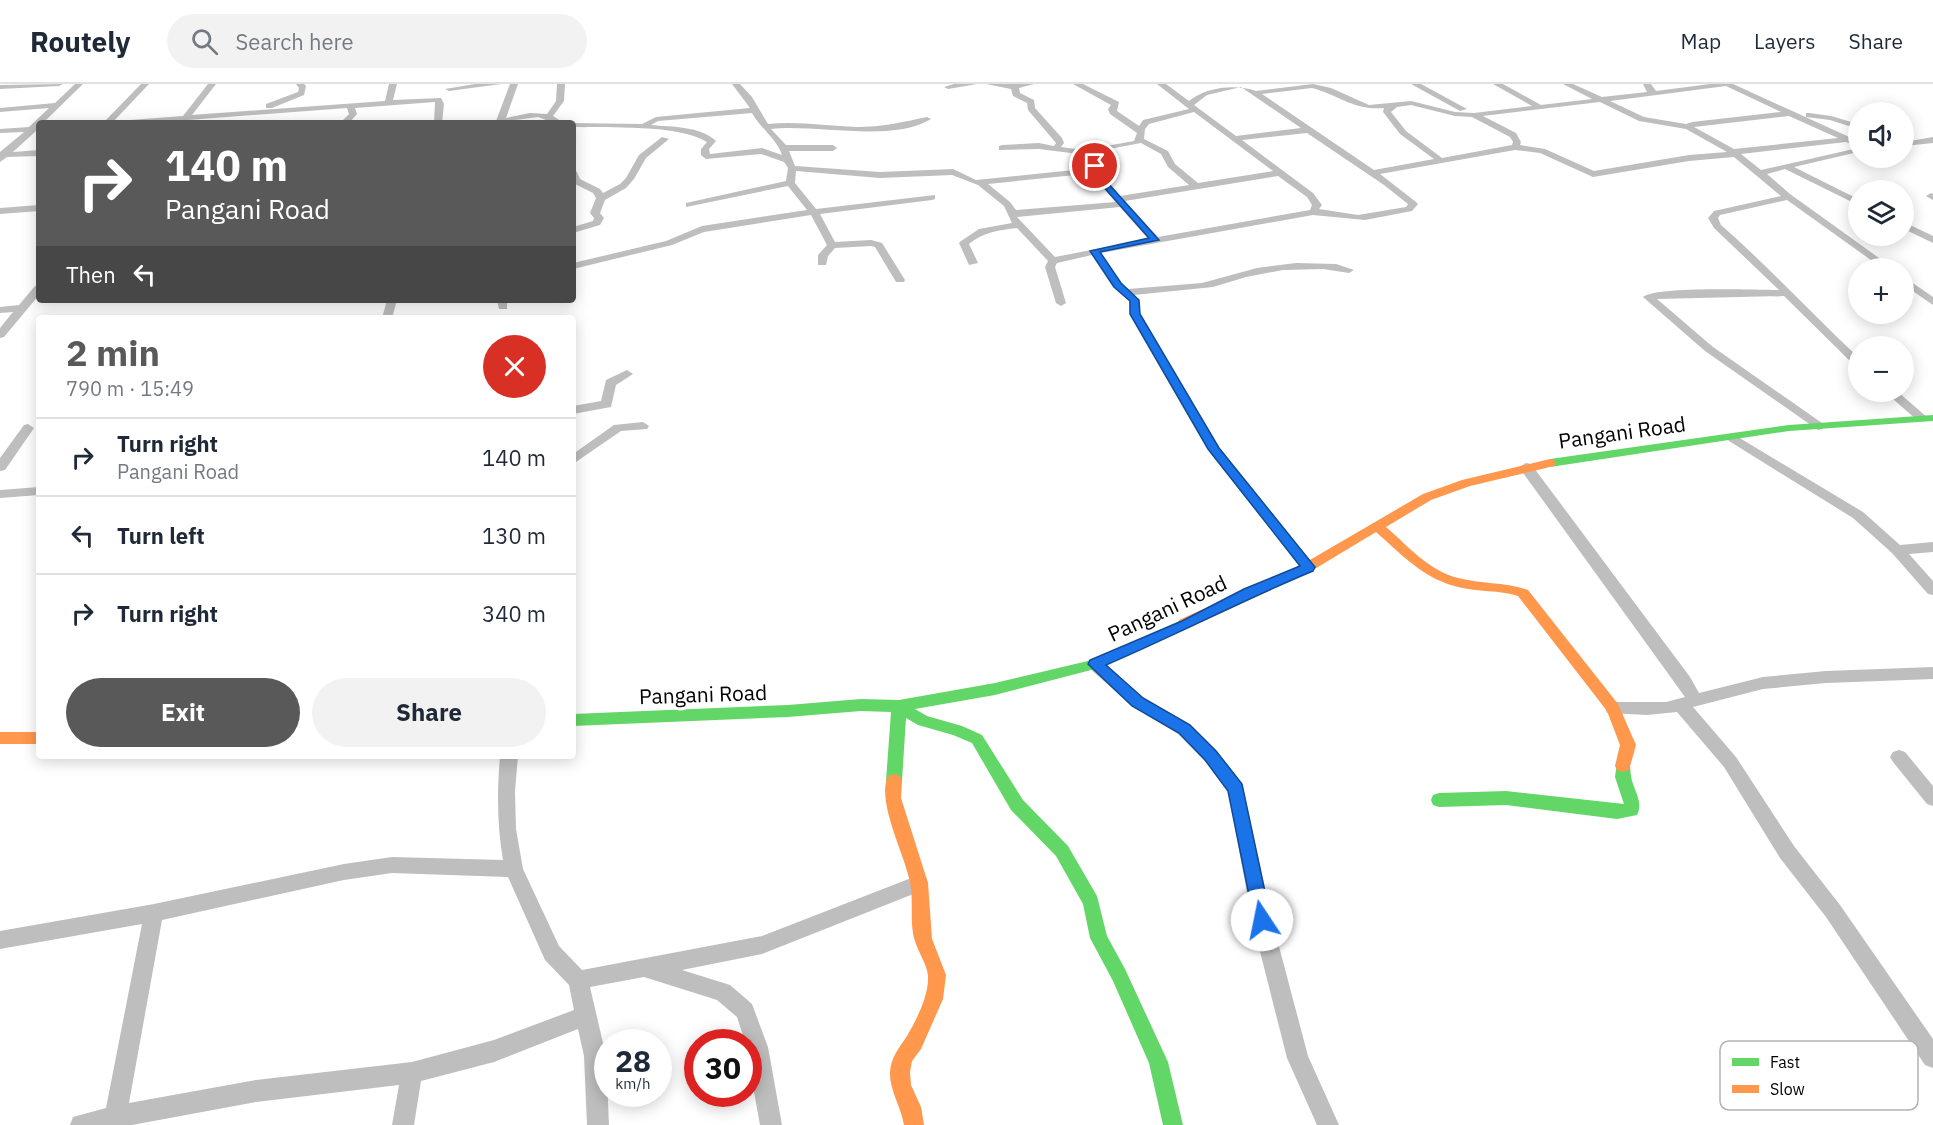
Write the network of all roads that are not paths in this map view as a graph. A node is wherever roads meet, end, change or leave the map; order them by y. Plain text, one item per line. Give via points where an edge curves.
1 (59, 84) edge
2 (79, 84) edge
3 (145, 84) edge
4 (212, 84) edge
5 (300, 84) edge
6 (393, 84) edge
7 (497, 84) edge
8 (514, 84) edge
9 (561, 84) edge
10 (736, 84) edge
11 (973, 84) edge
12 (990, 84) edge
13 (1030, 84) edge
14 (1077, 84) edge
15 (1161, 84) edge
16 (1241, 84) edge
17 (1415, 84) edge
18 (1497, 84) edge
19 (1567, 84) edge
20 (1647, 84) edge
21 (1728, 84) edge
22 (1752, 84) edge
23 (450, 86) edge
24 (0, 87) edge
25 (948, 87) dead end
26 (1015, 87) junction
27 (1255, 93) junction
28 (1649, 94) junction
29 (438, 100) junction
30 (1598, 100) junction
31 (389, 102) junction
32 (1768, 102) junction
33 (1399, 103) junction
34 (56, 105) junction
35 (1192, 107) junction
36 (1542, 108) junction
37 (352, 109) junction
38 (0, 110) edge
39 (754, 110) junction
40 (264, 112) junction
41 (254, 113) junction
42 (1792, 113) junction
43 (1474, 115) junction
44 (550, 116) junction
45 (927, 119) dead end
46 (43, 120) edge
47 (110, 120) edge
48 (184, 120) edge
49 (192, 120) edge
50 (259, 120) edge
51 (346, 120) edge
52 (438, 120) edge
53 (500, 120) edge
54 (508, 120) edge
55 (556, 120) edge
56 (576, 124) edge
57 (1848, 124) edge
58 (641, 127) junction
59 (766, 127) junction
60 (1688, 127) junction
61 (35, 129) edge
62 (1309, 130) junction
63 (0, 131) edge
64 (1140, 136) junction
65 (1914, 137) edge
66 (665, 139) dead end
67 (1233, 139) junction
68 (1848, 139) edge
69 (1848, 139) edge
70 (1931, 140) edge
71 (1914, 143) edge
72 (1515, 147) junction
73 (784, 148) junction
74 (833, 148) dead end
75 (1002, 148) dead end
76 (1056, 148) junction
77 (36, 153) edge
78 (1088, 153) junction
79 (1734, 153) junction
80 (1848, 153) edge
81 (2, 156) edge
82 (1440, 160) junction
83 (790, 164) junction
84 (1785, 166) junction
85 (1098, 169) junction
86 (1279, 173) junction
87 (1373, 173) junction
88 (1761, 174) junction
89 (576, 181) edge
90 (790, 183) junction
91 (980, 183) junction
92 (1196, 186) junction
93 (1787, 196) junction
94 (932, 197) dead end
95 (1848, 197) edge
96 (601, 198) junction
97 (1120, 202) junction
98 (689, 205) dead end
99 (36, 208) edge
100 (0, 212) edge
101 (814, 212) junction
102 (1313, 212) junction
103 (1013, 213) junction
104 (1019, 225) junction
105 (576, 229) edge
106 (1914, 230) edge
107 (1155, 240) junction
108 (1933, 240) edge
109 (832, 245) junction
110 (1095, 251) junction
111 (1874, 258) edge
112 (1053, 261) junction
113 (822, 263) dead end
114 (973, 263) dead end
115 (576, 265) edge
116 (1349, 270) dead end
117 (900, 280) dead end
118 (1914, 288) edge
119 (36, 291) edge
120 (1126, 292) junction
121 (1786, 293) junction
122 (1933, 302) edge
123 (1061, 303) dead end
124 (21, 308) junction
125 (0, 310) edge
126 (0, 334) edge
127 (1848, 353) edge
128 (627, 374) dead end
129 (1905, 402) edge
130 (576, 409) edge
131 (1928, 418) edge
132 (643, 426) dead end
133 (1818, 426) junction
134 (28, 428) dead end
135 (1733, 438) junction
136 (576, 458) edge
137 (0, 467) edge
138 (1526, 467) junction
139 (36, 491) edge
140 (0, 494) edge
141 (1379, 528) junction
142 (1933, 547) edge
143 (1897, 550) junction
144 (1308, 567) junction
145 (1933, 590) edge
146 (1095, 664) junction
147 (1933, 673) edge
148 (1688, 702) junction
149 (899, 706) junction
150 (1613, 708) junction
151 (576, 720) edge
152 (0, 738) edge
153 (36, 738) edge
154 (1899, 757) dead end
155 (509, 759) edge
156 (1933, 799) edge
157 (1439, 800) dead end
158 (514, 869) junction
159 (919, 883) junction
160 (154, 913) junction
161 (0, 940) edge
162 (645, 968) junction
163 (578, 980) junction
164 (587, 1015) junction
165 (1933, 1057) edge
166 (412, 1073) junction
167 (114, 1121) edge
168 (81, 1125) edge
169 (403, 1125) edge
170 (598, 1125) edge
171 (771, 1125) edge
172 (914, 1125) edge
173 (1173, 1125) edge
174 (1328, 1125) edge

1 - 24 street
2 - 34 street
3 - 47 street
4 - 48 street
5 - 41 street via 301,93
6 - 31 street
7 - 23 street
8 - 53 street
9 - 44 street via 560,104
10 - 39 street
11 - 25 street
12 - 26 street
13 - 26 street
14 - 64 street via 1116,104 1113,112
15 - 35 street
16 - 27 street
16 - 35 street via 1204,93
17 - 43 street
18 - 36 street
19 - 30 street
20 - 28 street via 1652,91
21 - 28 street
21 - 32 street
22 - 32 street
23 - 29 street
26 - 76 street via 1016,94 1031,102 1031,108 1058,138 1060,144
27 - 33 street via 1312,87 1369,107
27 - 62 street
28 - 30 street
29 - 31 street
29 - 52 street
30 - 36 street
30 - 60 street via 1642,119
31 - 37 street
32 - 42 street
33 - 43 street
33 - 82 street via 1388,108 1389,117
34 - 38 street
34 - 46 street
35 - 64 street via 1146,122
35 - 67 street
36 - 43 street
37 - 40 street
37 - 51 street
39 - 58 street via 657,119
39 - 59 street
40 - 41 street
40 - 50 street
41 - 49 street
42 - 57 street
42 - 60 street
42 - 68 street
43 - 72 street via 1513,135
44 - 54 street
44 - 55 street
45 - 59 street via 901,126 857,129 792,124
56 - 58 street
58 - 83 street via 700,133 712,141 705,149 708,157 762,151
59 - 73 street
60 - 79 street
61 - 63 street
61 - 81 street
62 - 67 street
62 - 87 street
64 - 78 street via 1120,146 1095,148
64 - 92 street via 1165,153 1171,165
65 - 70 street
66 - 96 street via 642,157 623,186
67 - 86 street
69 - 79 street
70 - 71 street
72 - 79 street via 1542,151 1593,174
72 - 82 street
73 - 74 street
73 - 83 street
75 - 76 street
76 - 78 street
77 - 81 street
78 - 85 street
79 - 88 street
80 - 84 street
82 - 87 street
83 - 90 street
83 - 91 street via 880,175 953,172 969,182
84 - 88 street
84 - 95 street
85 - 91 street
85 - 97 street
86 - 92 street
86 - 102 street via 1310,195 1317,205
87 - 102 street via 1413,204 1409,209 1362,218
88 - 93 street
89 - 96 street via 597,191
90 - 98 street
90 - 101 street
91 - 103 street
92 - 97 street
93 - 111 street
93 - 121 street via 1718,213 1713,218
94 - 101 street
96 - 105 street via 595,213 597,223
97 - 103 street
97 - 107 street
99 - 100 street
101 - 109 street
101 - 115 street via 702,229 669,243
102 - 107 street
103 - 104 street
104 - 112 street
104 - 114 street via 979,231 970,238 964,243
106 - 108 street
107 - 110 street
109 - 113 street via 823,255
109 - 117 street via 879,245
110 - 112 street
110 - 120 street
112 - 123 street via 1050,267
116 - 120 street via 1308,264 1185,288
118 - 122 street
119 - 124 street
120 - 144 street via 1134,300 1135,314 1214,449
121 - 127 street
121 - 133 street via 1648,297 1709,349
124 - 125 street
124 - 126 street
128 - 130 street via 610,383 607,404
129 - 131 street
131 - 133 main road, Pangani Road
132 - 136 street via 618,428
133 - 135 main road, Pangani Road
134 - 137 street
135 - 138 main road, Pangani Road
135 - 143 street via 1858,515
138 - 141 main road, Pangani Road via 1427,497
138 - 148 street via 1684,681
139 - 140 street
141 - 144 main road, Pangani Road
141 - 150 main road via 1442,578 1523,592
142 - 143 street
143 - 145 street
144 - 146 main road, Pangani Road
146 - 149 main road, Pangani Road via 994,689
146 - 174 street via 1138,702 1184,729 1236,788 1262,920 1298,1058
147 - 148 street via 1826,676 1763,683
148 - 150 street via 1647,709
148 - 165 street via 1787,852 1833,911
149 - 151 main road, Pangani Road
149 - 159 main road via 894,798
149 - 173 main road via 923,721 977,740 1017,805 1062,851 1091,902 1099,938 1158,1062
150 - 157 main road via 1628,745 1621,773 1633,802 1631,810 1617,812 1497,798
152 - 153 main road
154 - 156 street
155 - 158 street via 507,829
158 - 160 street via 392,865
158 - 163 street via 552,952
159 - 162 street via 762,945
159 - 172 main road via 923,939 936,975 930,1009 903,1058 900,1072
160 - 161 street
160 - 167 street
162 - 163 street
162 - 171 street via 723,992 745,1011 757,1047
163 - 164 street
164 - 166 street via 494,1051
164 - 170 street via 595,1056
166 - 167 street via 256,1091
166 - 169 street
167 - 168 street

